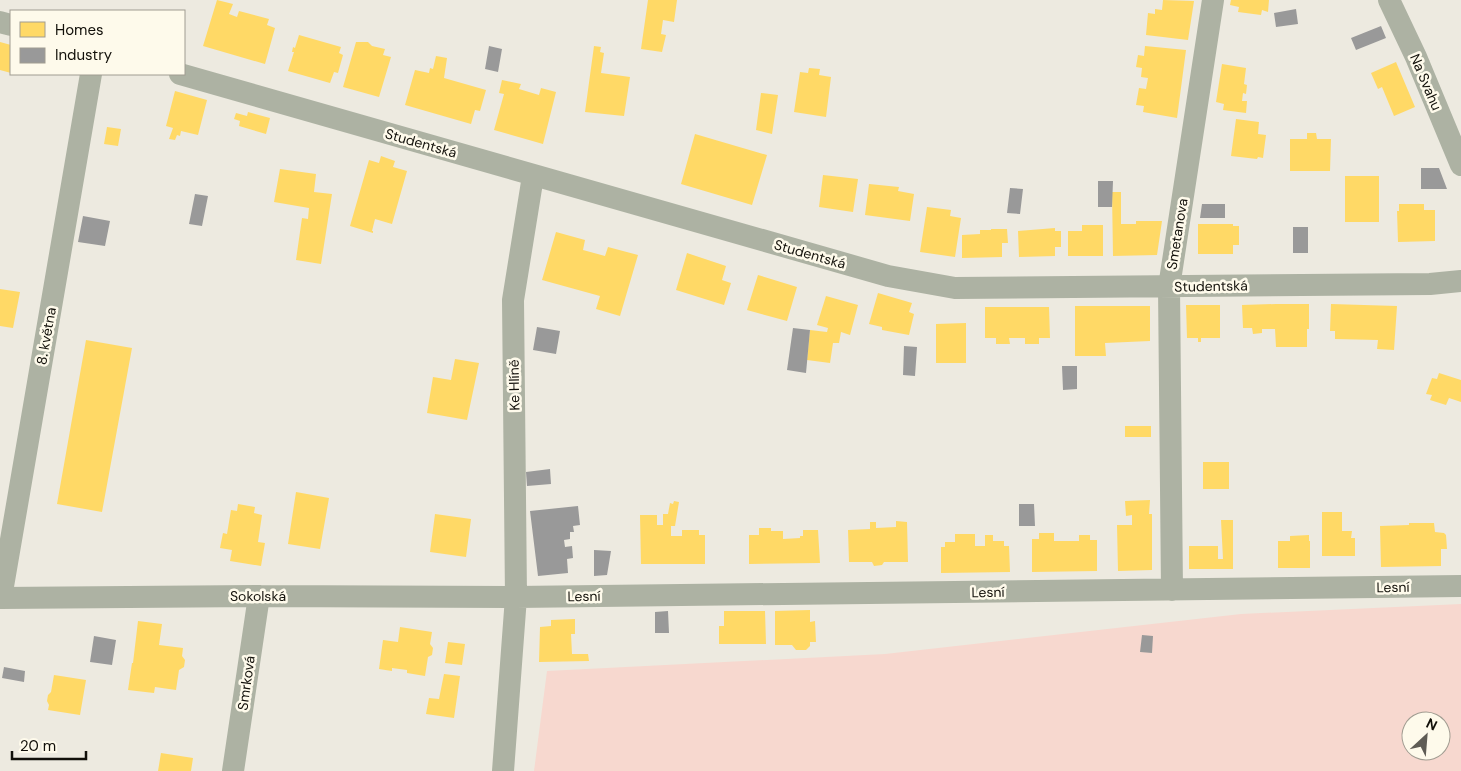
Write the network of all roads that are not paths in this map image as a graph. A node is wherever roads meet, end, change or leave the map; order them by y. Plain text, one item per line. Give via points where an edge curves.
1 (1213, 0) edge
2 (1389, 0) edge
3 (91, 75) edge
4 (183, 75) edge
5 (1461, 165) edge
6 (533, 176) junction
7 (1461, 281) edge
8 (1169, 287) junction
9 (1461, 586) edge
10 (1172, 590) junction
11 (259, 596) junction
12 (516, 597) junction
13 (0, 598) edge
14 (233, 771) edge
15 (503, 771) edge

1 - 8 street, Smetanova
2 - 5 street, Na Svahu
3 - 13 street, 8. května
4 - 6 street, Studentská
6 - 8 street, Studentská via 888,276 955,288
6 - 12 street, Ke Hlíně via 513,300
7 - 8 street, Studentská
8 - 10 street, Smetanova
9 - 10 street, Lesní
10 - 12 street, Lesní
11 - 12 street, Sokolská
11 - 13 street, Sokolská
11 - 14 street, Smrková
12 - 15 street, Ke Hlíně

